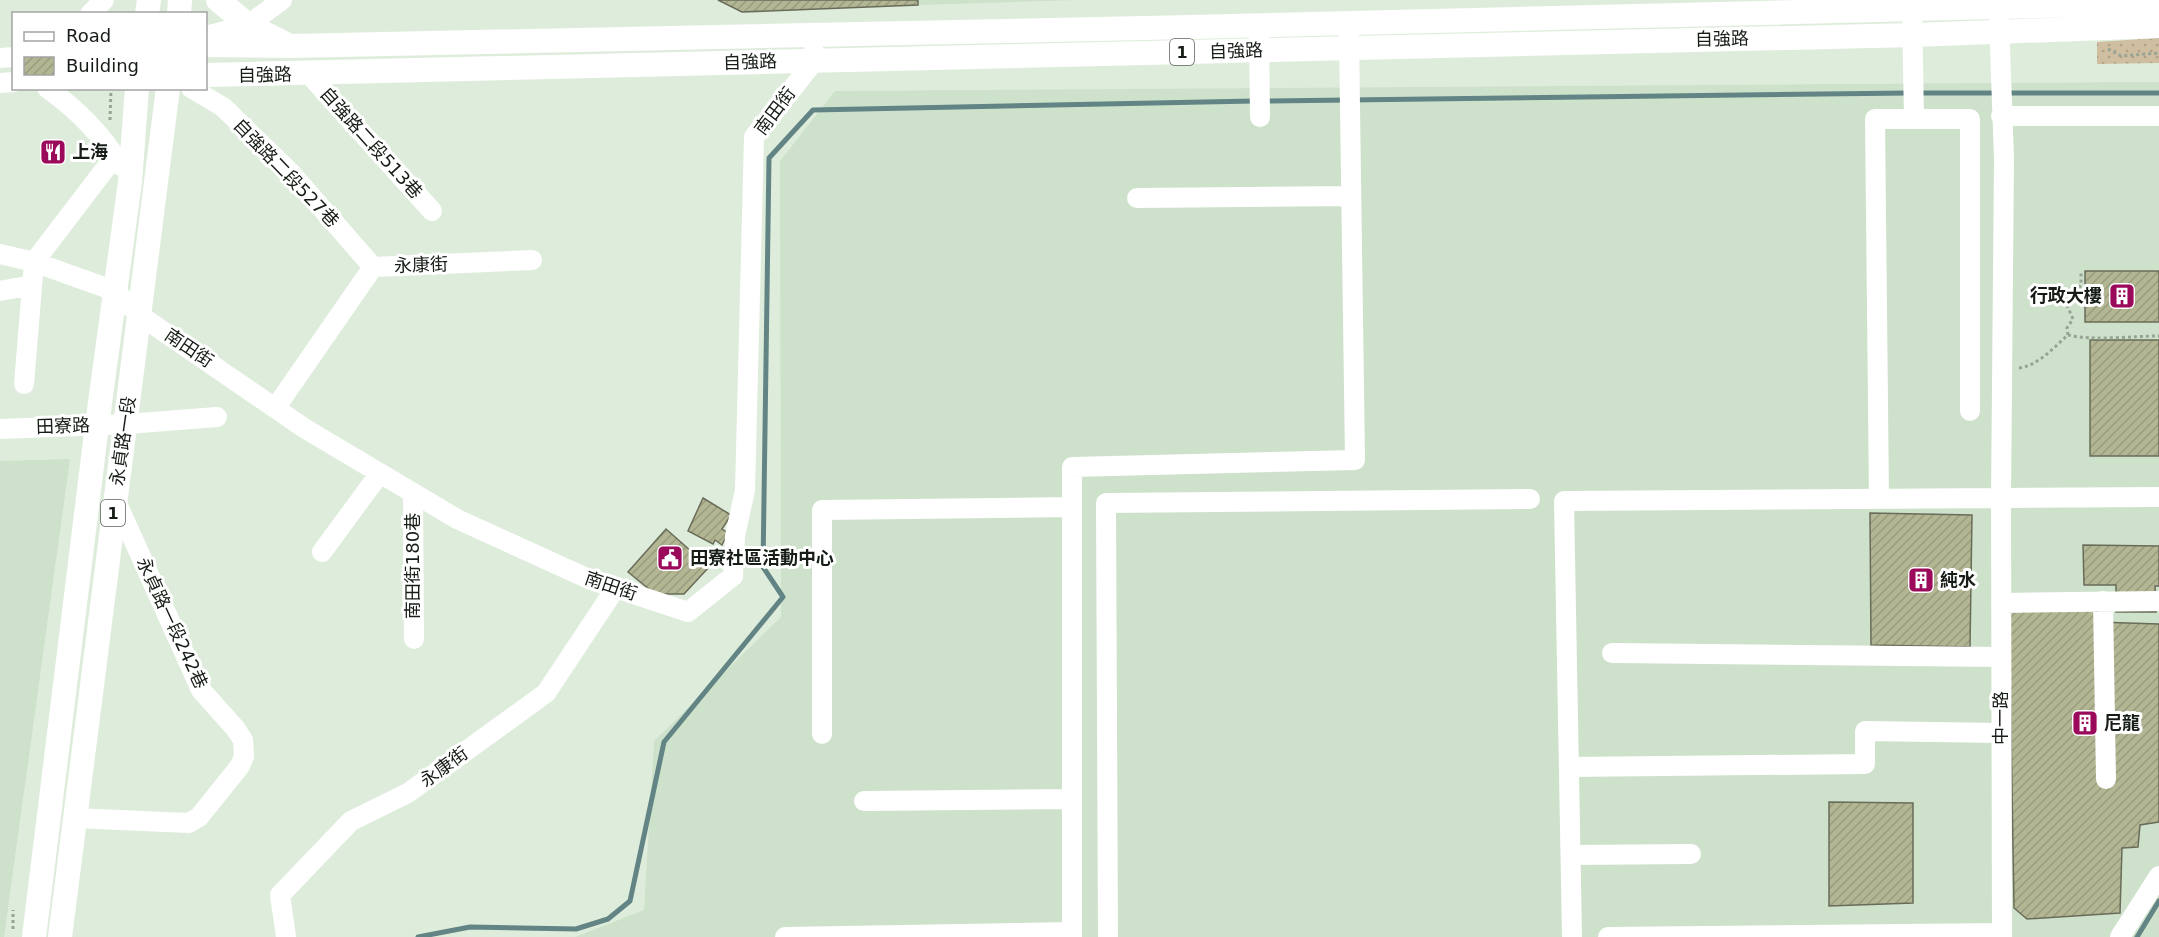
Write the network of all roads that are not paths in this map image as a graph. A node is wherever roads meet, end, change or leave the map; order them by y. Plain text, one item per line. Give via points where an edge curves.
1 (104, 0) edge
2 (218, 0) edge
3 (282, 0) edge
4 (2159, 3) edge
5 (1999, 7) junction
6 (1912, 9) junction
7 (92, 12) edge
8 (1347, 23) junction
9 (248, 25) junction
10 (1258, 26) junction
11 (2159, 26) edge
12 (1999, 32) junction
13 (814, 35) junction
14 (1913, 35) junction
15 (207, 36) edge
16 (207, 45) edge
17 (291, 46) junction
18 (1350, 48) junction
19 (1260, 50) junction
20 (814, 60) junction
21 (309, 74) junction
22 (207, 75) edge
23 (51, 90) edge
24 (137, 90) edge
25 (168, 90) edge
26 (194, 90) edge
27 (2159, 116) edge
28 (1260, 117) dead end
29 (2001, 118) junction
30 (1914, 119) junction
31 (115, 156) junction
32 (130, 182) junction
33 (1350, 196) junction
34 (1137, 198) dead end
35 (432, 211) dead end
36 (0, 254) edge
37 (532, 260) dead end
38 (34, 262) junction
39 (373, 267) junction
40 (32, 285) junction
41 (0, 291) edge
42 (115, 291) junction
43 (138, 314) junction
44 (24, 384) dead end
45 (276, 407) junction
46 (1970, 411) dead end
47 (217, 417) dead end
48 (126, 424) junction
49 (97, 425) junction
50 (0, 429) edge
51 (380, 473) junction
52 (413, 493) junction
53 (2159, 497) edge
54 (2001, 498) junction
55 (115, 499) junction
56 (1879, 499) junction
57 (1530, 500) dead end
58 (1072, 507) junction
59 (322, 552) dead end
60 (618, 588) junction
61 (2103, 601) junction
62 (2159, 601) edge
63 (2001, 603) junction
64 (414, 639) dead end
65 (1612, 653) dead end
66 (2001, 657) junction
67 (66, 684) junction
68 (91, 687) junction
69 (2001, 733) junction
70 (822, 734) dead end
71 (1569, 767) junction
72 (2106, 779) dead end
73 (1072, 799) junction
74 (864, 801) dead end
75 (74, 818) junction
76 (1691, 854) dead end
77 (1571, 855) junction
78 (2159, 876) edge
79 (1072, 934) edge
80 (2002, 935) edge
81 (34, 937) edge
82 (60, 937) edge
83 (286, 937) edge
84 (785, 937) edge
85 (1108, 937) edge
86 (1572, 937) edge
87 (1608, 937) edge
88 (2120, 937) edge

1 - 7 street
2 - 9 main road
3 - 9 street
4 - 5 main road, 自強路 / 1
5 - 6 main road, 自強路 / 1
5 - 12 street, 中一路
6 - 8 main road, 自強路 / 1
6 - 14 street
8 - 10 main road, 自強路 / 1
8 - 18 street
9 - 15 street
9 - 17 main road
10 - 13 main road, 自強路 / 1
10 - 19 street
11 - 12 main road, 自強路 / 1
12 - 14 main road, 自強路 / 1
12 - 29 street, 中一路
13 - 17 main road, 自強路 / 1
13 - 20 street
14 - 18 main road, 自強路 / 1
14 - 30 street
16 - 17 main road, 自強路 / 1
18 - 19 main road, 自強路 / 1
18 - 33 street
19 - 20 main road, 自強路 / 1
19 - 28 street
20 - 21 main road, 自強路 / 1
20 - 60 street, 南田街 via 754,137 745,490 735,536 733,576 688,612
21 - 22 main road, 自強路 / 1
21 - 35 street, 自強路二段513巷
23 - 31 street via 73,106
24 - 32 main road, 永貞路一段 / 1
25 - 43 main road, 永貞路一段 / 1
26 - 39 street, 自強路二段527巷 via 223,107 292,174
27 - 29 street
29 - 54 street, 中一路
30 - 46 street via 1970,119
30 - 56 street via 1875,119
31 - 32 street
31 - 38 street
32 - 42 main road, 永貞路一段 / 1
33 - 34 street
33 - 58 street via 1355,460 1072,467
36 - 38 street, 南田街
37 - 39 street, 永康街
38 - 40 street
38 - 42 street, 南田街
39 - 45 street, 永康街
40 - 41 street
40 - 44 street
42 - 43 street, 南田街
42 - 49 main road, 永貞路一段 / 1
43 - 45 street, 南田街
43 - 48 main road, 永貞路一段 / 1
45 - 51 street, 南田街
47 - 48 street, 田寮路
48 - 49 street, 田寮路
48 - 55 main road, 永貞路一段 / 1
49 - 50 street, 田寮路
49 - 67 main road, 永貞路一段 / 1
51 - 52 street, 南田街
51 - 59 street
52 - 60 street, 南田街 via 457,519
52 - 64 street, 南田街180巷
53 - 54 street
54 - 56 street
54 - 63 street, 中一路
55 - 68 main road, 永貞路一段 / 1
55 - 75 street, 永貞路一段242巷 via 201,690 243,740 244,756 199,817 189,823
56 - 71 street via 1564,501
57 - 85 street via 1106,502
58 - 70 street via 822,510
58 - 73 street
60 - 83 street, 永康街 via 546,693 408,793 351,820 280,896
61 - 62 street
61 - 63 street
61 - 72 street
63 - 66 street, 中一路
65 - 66 street
66 - 69 street, 中一路
67 - 68 main road
67 - 81 main road, 永貞路一段 / 1
68 - 75 main road, 永貞路一段 / 1
69 - 71 street via 1865,731 1865,764
69 - 80 street, 中一路
71 - 77 street
73 - 74 street
73 - 79 street
75 - 82 main road, 永貞路一段 / 1
76 - 77 street
77 - 86 street
78 - 88 street
79 - 84 street
80 - 87 street

